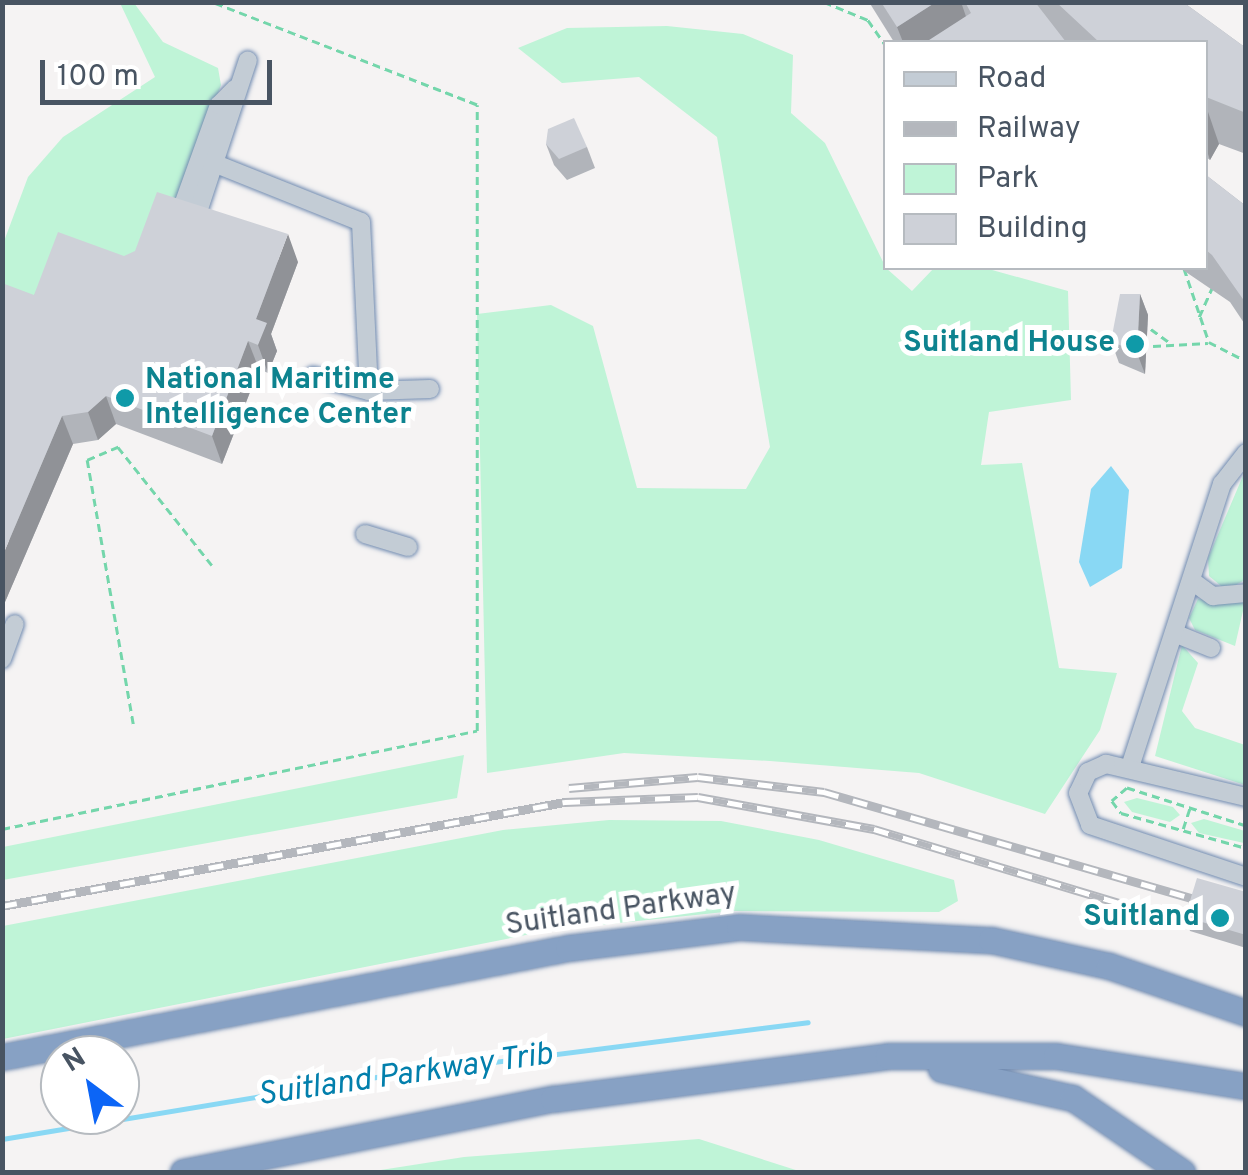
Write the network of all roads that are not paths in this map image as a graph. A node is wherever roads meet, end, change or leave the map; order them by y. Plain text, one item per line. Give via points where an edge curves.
1 (248, 60) dead end
2 (236, 89) junction
3 (216, 164) junction
4 (313, 376) dead end
5 (430, 389) dead end
6 (370, 391) junction
7 (1246, 453) edge
8 (365, 534) dead end
9 (408, 547) dead end
10 (1192, 581) junction
11 (1246, 593) edge
12 (15, 624) dead end
13 (1174, 634) junction
14 (1211, 648) dead end
15 (2, 659) edge
16 (1130, 767) junction
17 (1246, 797) edge
18 (1246, 877) edge
19 (1174, 986) junction
20 (1246, 1004) edge
21 (1246, 1013) edge
22 (2, 1056) edge
23 (806, 1063) junction
24 (1246, 1086) edge
25 (183, 1172) edge
26 (1182, 1172) edge

1 - 2 lane
2 - 3 lane
2 - 3 lane via 219,105 187,218
3 - 6 lane via 361,222
4 - 6 lane
5 - 6 lane
7 - 10 lane via 1222,484
8 - 9 lane
10 - 11 lane via 1214,596
10 - 13 lane
12 - 15 lane
13 - 14 lane
13 - 16 lane
16 - 17 lane
16 - 18 lane via 1088,772 1078,793 1090,826
19 - 20 highway
19 - 21 highway, Suitland Parkway
19 - 22 highway, Suitland Parkway via 951,934 738,927 553,950
23 - 24 highway via 1014,1054
23 - 25 highway via 552,1099
23 - 26 highway via 1018,1079 1105,1114

